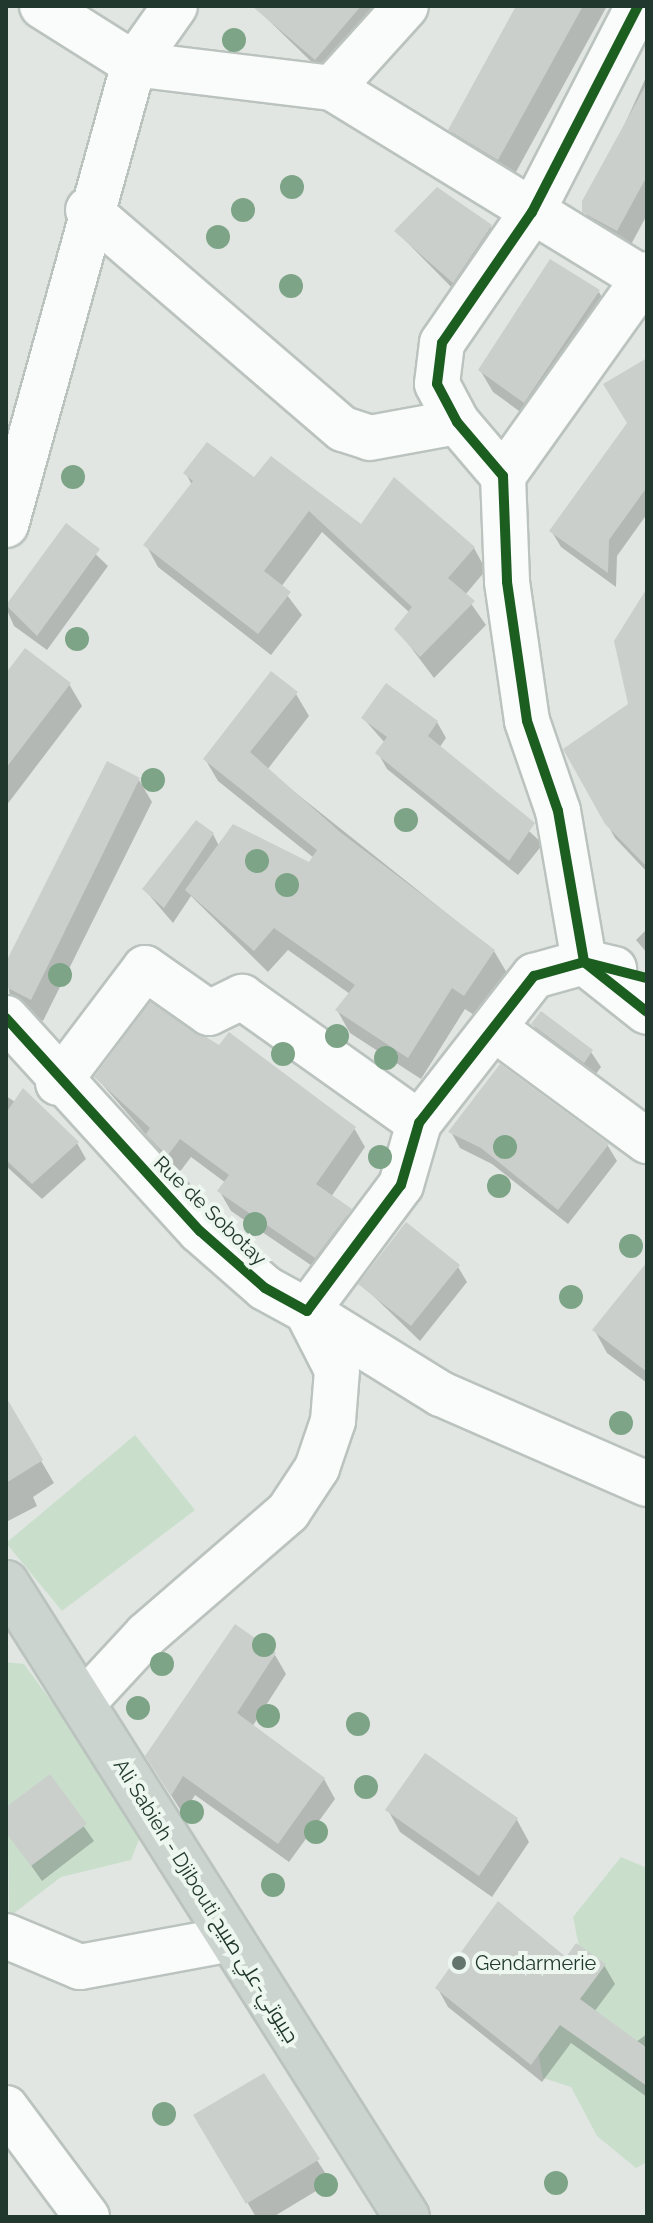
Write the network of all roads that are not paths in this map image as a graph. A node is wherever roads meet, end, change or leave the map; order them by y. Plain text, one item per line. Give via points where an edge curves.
1 (42, 6) edge
2 (175, 6) edge
3 (406, 6) edge
4 (638, 6) edge
5 (134, 64) junction
6 (332, 88) junction
7 (88, 210) junction
8 (532, 212) junction
9 (646, 278) edge
10 (457, 422) junction
11 (503, 476) junction
12 (6, 525) edge
13 (584, 962) junction
14 (647, 978) edge
15 (647, 1012) edge
16 (6, 1018) edge
17 (495, 1029) junction
18 (58, 1083) junction
19 (419, 1123) junction
20 (647, 1141) edge
21 (307, 1311) junction
22 (647, 1484) edge
23 (6, 1583) edge
24 (83, 1703) junction
25 (6, 1936) edge
26 (226, 1940) junction
27 (6, 2108) edge
28 (87, 2217) edge
29 (407, 2217) edge

1 - 5 street
2 - 5 street
3 - 6 street
4 - 8 street
5 - 6 street
5 - 7 street
6 - 8 street
7 - 10 street via 343,429 370,438
7 - 12 street
8 - 9 street
8 - 10 street via 442,343 437,384
9 - 11 street
10 - 11 street
11 - 13 street via 507,582 527,721 558,811
13 - 14 street
13 - 15 street
13 - 17 street via 534,976
16 - 18 street, Rue de Sobotay
17 - 19 street
17 - 20 street
18 - 19 street via 145,968 209,1013 242,997
18 - 21 street, Rue de Sobotay via 200,1231 265,1288
19 - 21 street via 401,1185
21 - 22 street, Rue de Sobotay via 441,1394
21 - 24 street via 337,1370 333,1421 317,1468 288,1512 146,1635
23 - 24 main road, Ali Sabieh - Djibouti جيبوتي-علي صبيح
24 - 26 main road, Ali Sabieh - Djibouti جيبوتي-علي صبيح
25 - 26 street via 80,1967
26 - 29 main road, Ali Sabieh - Djibouti جيبوتي-علي صبيح
27 - 28 street

